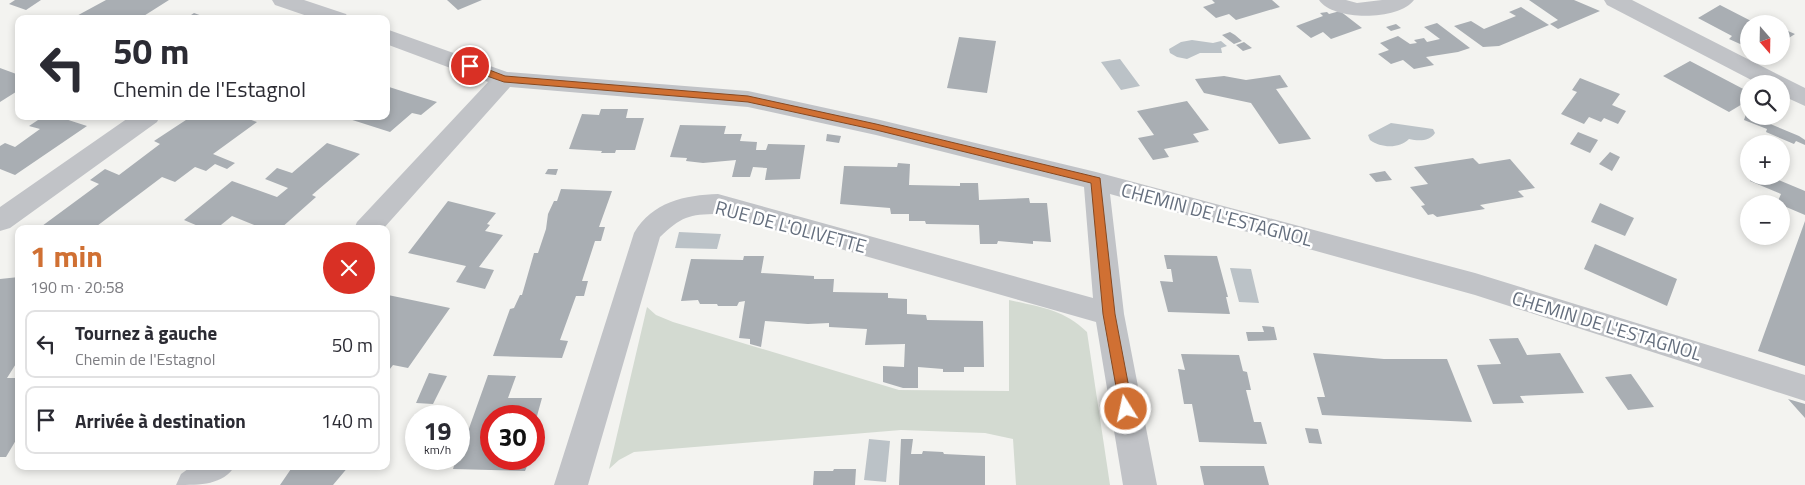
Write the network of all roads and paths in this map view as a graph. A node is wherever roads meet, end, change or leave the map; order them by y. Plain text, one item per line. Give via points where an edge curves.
1 (283, 0) edge
2 (1330, 0) edge
3 (1403, 0) edge
4 (1615, 0) edge
5 (304, 6) junction
6 (292, 15) edge
7 (328, 15) edge
8 (390, 37) edge
9 (1761, 75) edge
10 (504, 79) junction
11 (1790, 90) edge
12 (1805, 98) edge
13 (142, 120) edge
14 (1096, 181) junction
15 (0, 221) edge
16 (371, 225) edge
17 (1109, 314) junction
18 (1805, 388) edge
19 (213, 470) edge
20 (194, 485) edge
21 (571, 485) edge
22 (1140, 485) edge

1 - 5 street
2 - 3 street via 1364,12
4 - 9 street
5 - 6 street
5 - 7 street
8 - 10 street, CHEMIN DE L'ESTAGNOL
10 - 14 street, CHEMIN DE L'ESTAGNOL via 748,99
10 - 16 street
11 - 12 street
13 - 15 street
14 - 17 street
14 - 18 street, CHEMIN DE L'ESTAGNOL via 1475,284
17 - 21 street, RUE DE L'OLIVETTE via 718,204 689,204 669,212 648,233
17 - 22 street
19 - 20 street

